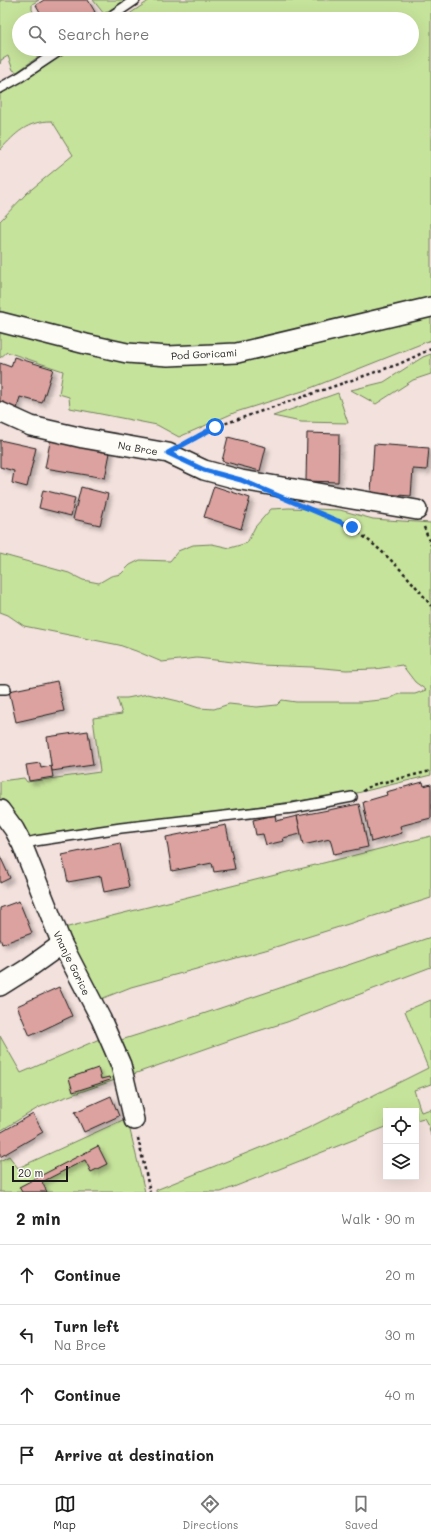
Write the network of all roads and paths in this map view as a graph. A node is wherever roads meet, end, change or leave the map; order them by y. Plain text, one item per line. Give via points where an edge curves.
1 (135, 0) edge
2 (117, 12) edge
3 (51, 56) edge
4 (0, 88) edge
5 (431, 307) edge
6 (0, 322) edge
7 (431, 349) edge
8 (0, 412) edge
9 (168, 453) junction
10 (417, 510) dead end
11 (315, 511) dead end
12 (431, 606) edge
13 (431, 771) edge
14 (352, 797) joint
15 (0, 810) edge
16 (22, 844) junction
17 (62, 944) junction
18 (0, 986) edge
19 (134, 1120) joint
20 (150, 1192) edge

1 - 2 lane
3 - 4 lane
5 - 6 street, Pod Goricami via 237,353 127,353
7 - 9 path via 399,364 215,427
8 - 9 street, Na Brce via 31,426
9 - 10 street, Na Brce via 204,470 241,480
11 - 12 path via 352,527 386,556
13 - 14 path via 372,785
14 - 16 lane via 293,808 121,828
15 - 16 street, Vnanje Gorice
16 - 17 street, Vnanje Gorice
17 - 18 street
17 - 19 street, Vnanje Gorice via 121,1064
19 - 20 path

